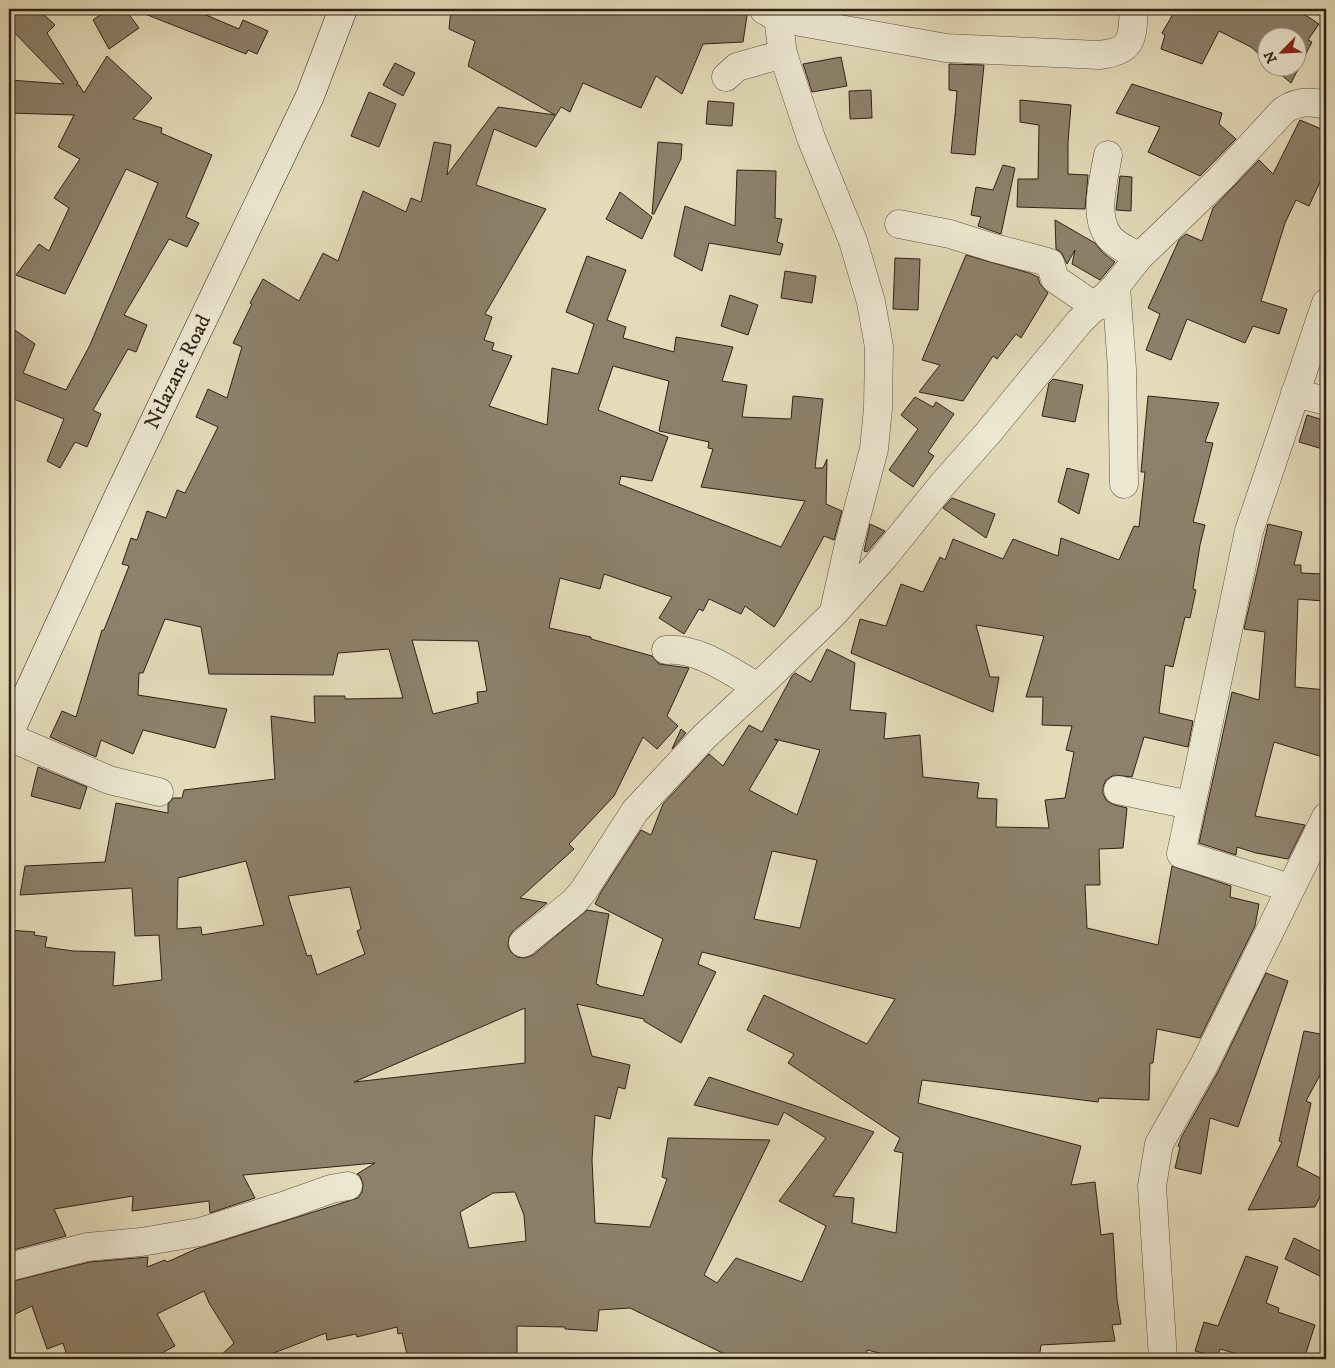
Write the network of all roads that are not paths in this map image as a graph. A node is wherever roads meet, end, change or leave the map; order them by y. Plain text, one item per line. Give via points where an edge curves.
1 (343, 9) edge
2 (1134, 9) edge
3 (770, 14) edge
4 (783, 54) junction
5 (726, 77) dead end
6 (1326, 105) edge
7 (1108, 154) dead end
8 (899, 224) dead end
9 (1139, 257) junction
10 (1116, 286) junction
11 (1326, 303) edge
12 (1096, 307) junction
13 (1295, 393) junction
14 (1326, 401) edge
15 (1124, 484) dead end
16 (834, 612) junction
17 (666, 650) dead end
18 (758, 687) junction
19 (9, 736) edge
20 (1118, 790) dead end
21 (159, 792) dead end
22 (1190, 806) junction
23 (1326, 817) edge
24 (1290, 888) junction
25 (523, 943) dead end
26 (348, 1186) dead end
27 (9, 1267) edge
28 (1163, 1359) edge

1 - 19 street, Ntlazane Road via 310,96 117,499
2 - 3 street via 1132,36 1125,48 1099,55 946,48
3 - 4 street
4 - 5 street via 737,68
4 - 16 street via 810,138 853,241 871,302 879,347 874,449
6 - 9 street via 1313,101 1289,106
7 - 9 street via 1100,204 1103,229 1111,240
8 - 12 street via 950,234 1050,263 1055,279
9 - 10 street
10 - 12 street
10 - 15 street via 1122,369
11 - 13 street
12 - 16 street
13 - 14 street
13 - 22 street via 1249,531
16 - 18 street
17 - 18 street via 697,654
18 - 25 street via 705,736 635,811 574,902
19 - 21 street via 109,780
20 - 22 street
22 - 24 street via 1181,854
23 - 24 street
24 - 28 street via 1204,1065 1159,1144 1152,1186
26 - 27 street via 200,1232 87,1247

